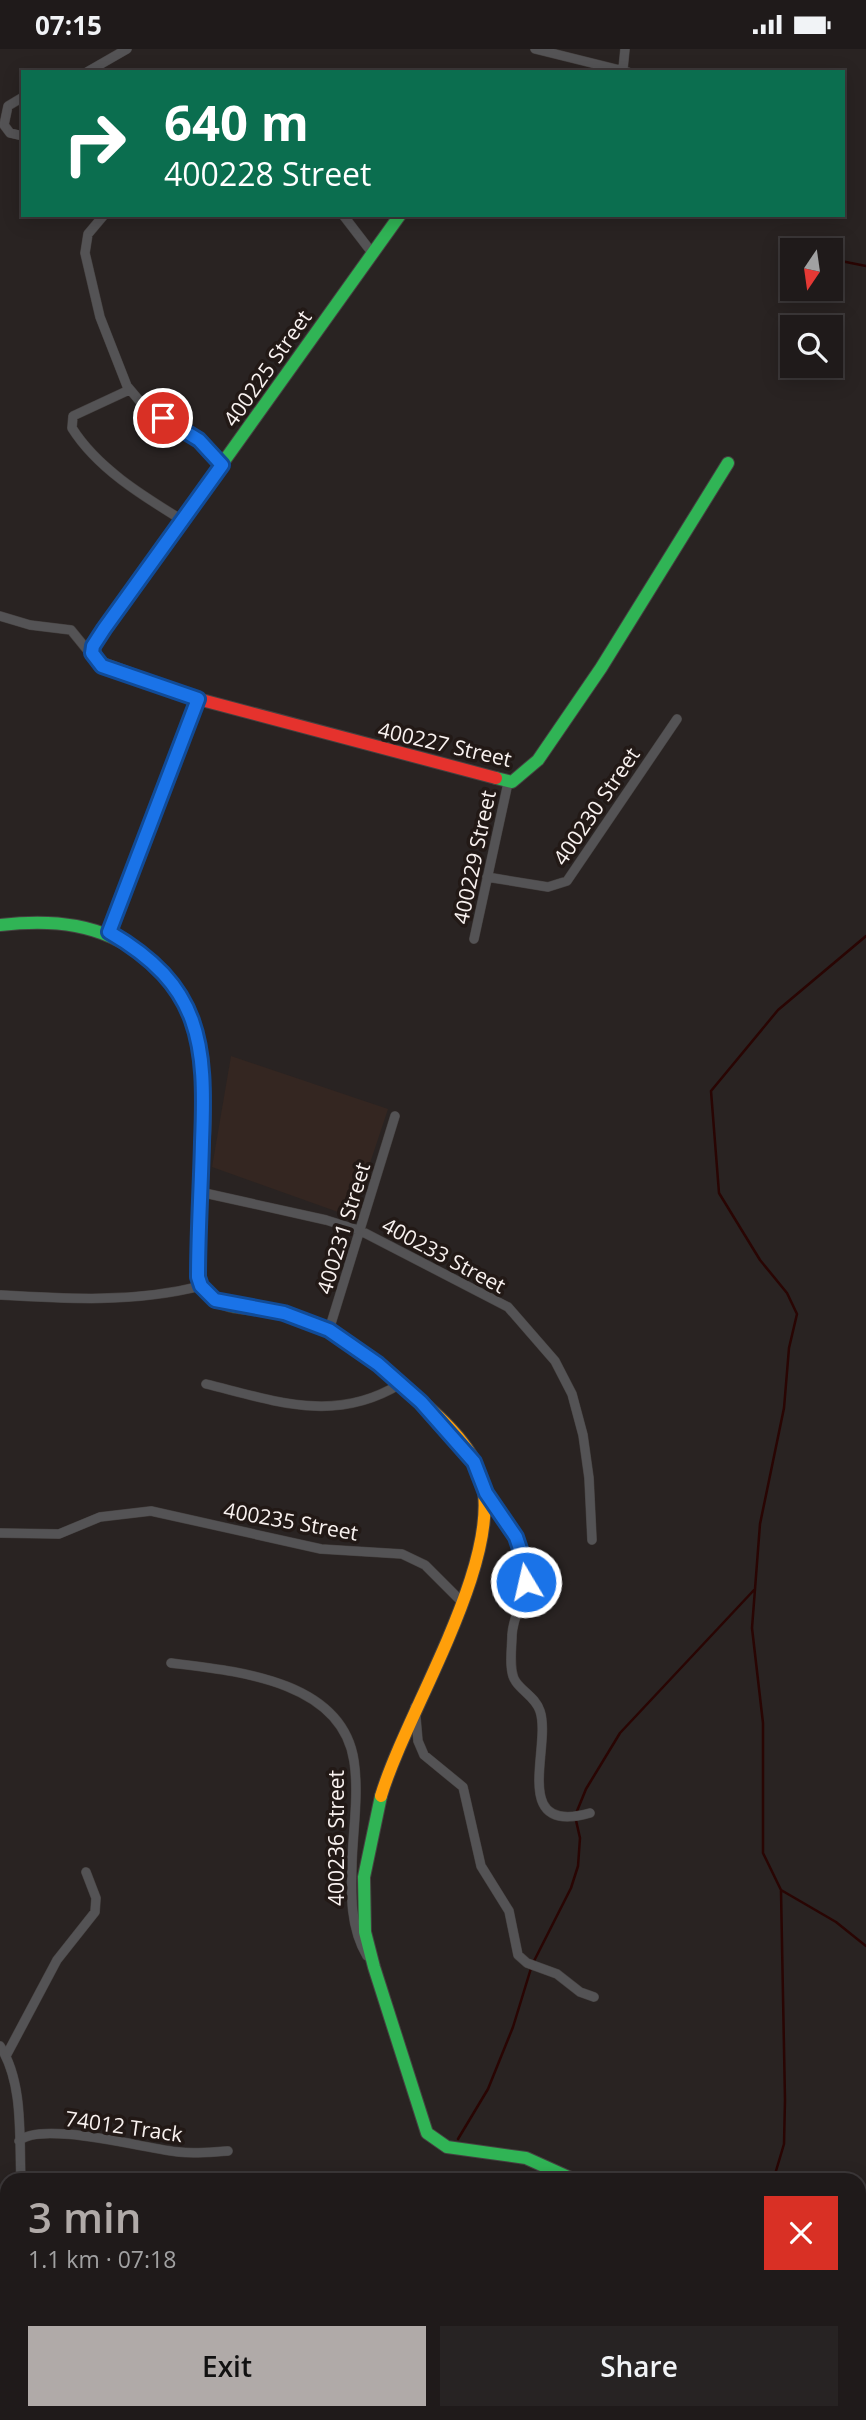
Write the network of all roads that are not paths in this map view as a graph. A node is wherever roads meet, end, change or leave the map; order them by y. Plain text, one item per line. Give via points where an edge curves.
1 (127, 49) edge
2 (535, 49) edge
3 (625, 49) edge
4 (90, 70) edge
5 (626, 70) edge
6 (21, 98) edge
7 (21, 136) edge
8 (102, 217) edge
9 (345, 217) edge
10 (399, 217) edge
11 (373, 254) junction
12 (129, 390) junction
13 (728, 463) dead end
14 (222, 465) junction
15 (182, 520) junction
16 (0, 616) edge
17 (93, 651) junction
18 (198, 699) junction
19 (677, 719) dead end
20 (508, 783) junction
21 (487, 877) junction
22 (0, 925) edge
23 (109, 932) junction
24 (474, 939) dead end
25 (395, 1116) dead end
26 (200, 1192) junction
27 (361, 1231) junction
28 (201, 1286) junction
29 (0, 1295) edge
30 (329, 1330) junction
31 (206, 1384) dead end
32 (400, 1384) junction
33 (486, 1493) junction
34 (0, 1534) edge
35 (592, 1540) dead end
36 (461, 1601) junction
37 (171, 1663) dead end
38 (415, 1705) junction
39 (590, 1813) dead end
40 (86, 1871) dead end
41 (374, 1966) junction
42 (594, 1997) dead end
43 (0, 2046) edge
44 (6, 2056) junction
45 (19, 2141) junction
46 (228, 2151) dead end
47 (21, 2173) edge
48 (564, 2173) edge

1 - 4 street
2 - 5 street
3 - 5 street
6 - 7 street via 8,106 4,125 10,133
8 - 12 street via 88,235 85,253 100,317
9 - 11 street
10 - 11 street, 400225 Street
11 - 14 street, 400225 Street
12 - 14 street via 151,411 199,440
12 - 15 street via 73,416 72,428 88,450 133,488
13 - 20 street, 400227 Street via 554,738 526,773
14 - 15 street, 400225 Street
15 - 17 street, 400225 Street
16 - 17 street via 71,629
17 - 18 street, 400227 Street via 102,666
18 - 20 street, 400227 Street
18 - 23 street
19 - 21 street, 400230 Street via 567,881 548,887
20 - 21 street, 400229 Street
21 - 24 street, 400229 Street
22 - 23 street via 47,919
23 - 26 street via 133,946 166,977 195,1026 204,1086
25 - 27 street, 400231 Street via 394,1137
26 - 27 street, 400233 Street
26 - 28 street
27 - 30 street, 400231 Street
27 - 35 street, 400233 Street via 508,1307 555,1361 572,1394 583,1435
28 - 29 street via 86,1301
28 - 30 street via 215,1300 284,1313
30 - 32 street
31 - 32 street via 313,1408 336,1408 368,1401
32 - 33 street via 462,1445 482,1476
33 - 36 street via 486,1527
33 - 39 street via 516,1537 525,1564 526,1582 513,1622 513,1667 514,1680 540,1711 537,1792 555,1812
34 - 36 street, 400235 Street via 59,1534 100,1517 151,1511 321,1549 402,1554 425,1565
36 - 38 street
37 - 41 street, 400236 Street via 241,1674 296,1691 331,1713 345,1731 355,1776 353,1919
38 - 41 street via 381,1795 363,1893 363,1918
38 - 42 street via 424,1755 463,1787 481,1866 509,1911 518,1955
40 - 44 street via 97,1903 95,1912 57,1960
41 - 48 street via 419,2113 433,2141 525,2158
43 - 44 street
44 - 45 street via 14,2081
45 - 46 street, 74012 Track via 37,2133 177,2152
45 - 47 street

